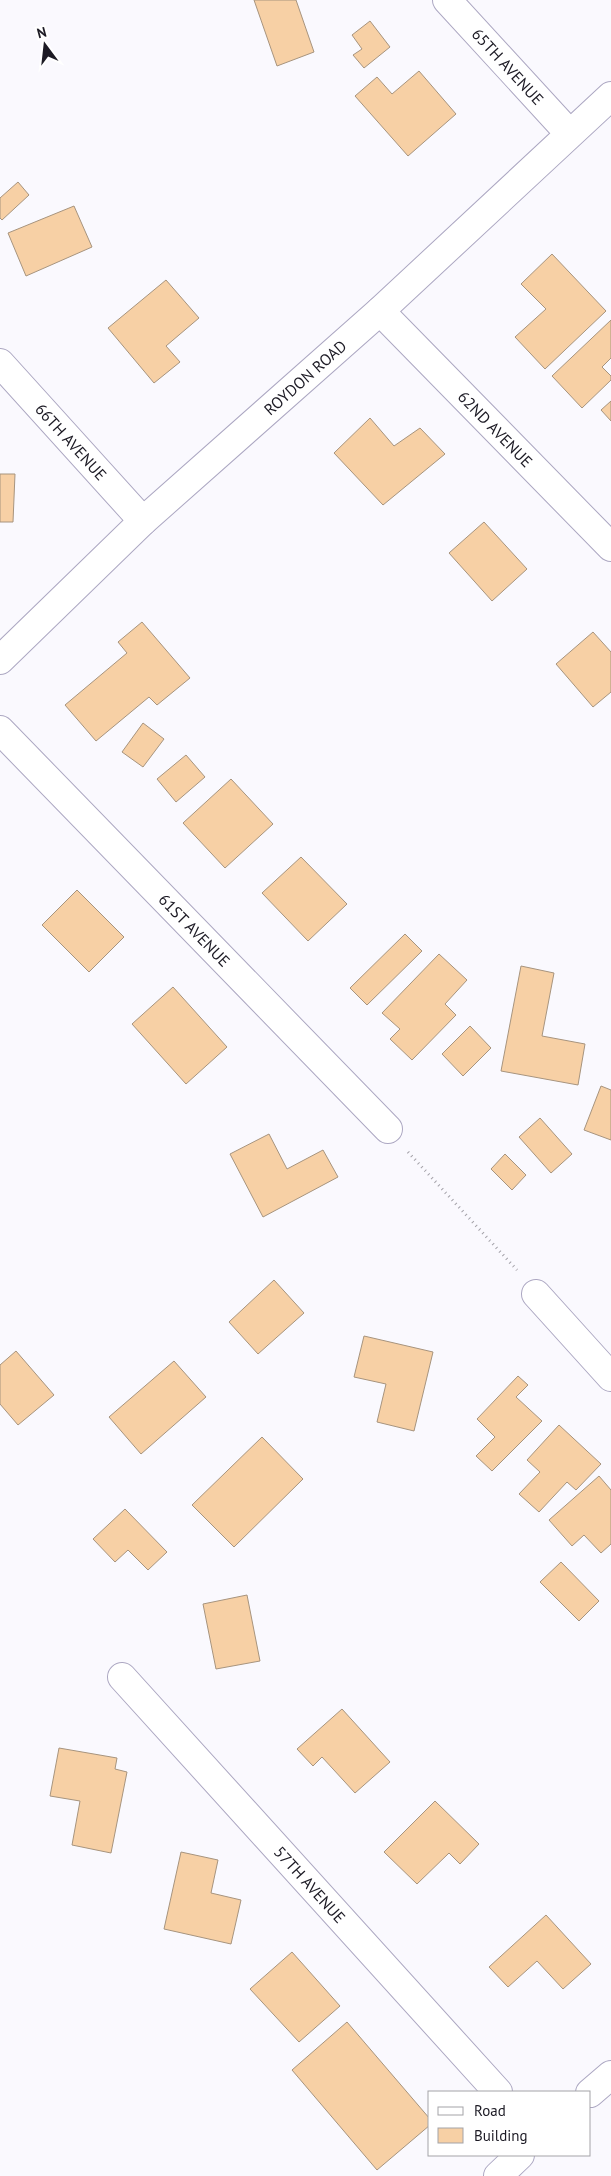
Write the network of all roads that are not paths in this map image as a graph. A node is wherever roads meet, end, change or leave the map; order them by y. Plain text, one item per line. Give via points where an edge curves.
1 (447, 0) edge
2 (611, 96) edge
3 (570, 133) junction
4 (380, 311) junction
5 (0, 363) edge
6 (143, 521) junction
7 (611, 547) edge
8 (0, 660) edge
9 (0, 730) edge
10 (388, 1129) road end
11 (536, 1294) road end
12 (611, 1377) edge
13 (122, 1677) dead end
14 (611, 2075) edge
15 (497, 2091) edge
16 (591, 2092) edge
17 (519, 2156) edge
18 (498, 2176) edge

1 - 3 street, 65TH AVENUE
2 - 3 street, ROYDON ROAD
3 - 4 street, ROYDON ROAD
4 - 6 street, ROYDON ROAD
4 - 7 street, 62ND AVENUE
5 - 6 street, 66TH AVENUE
6 - 8 street, ROYDON ROAD
9 - 10 street, 61ST AVENUE
11 - 12 street
13 - 15 street, 57TH AVENUE
14 - 16 street
17 - 18 street

